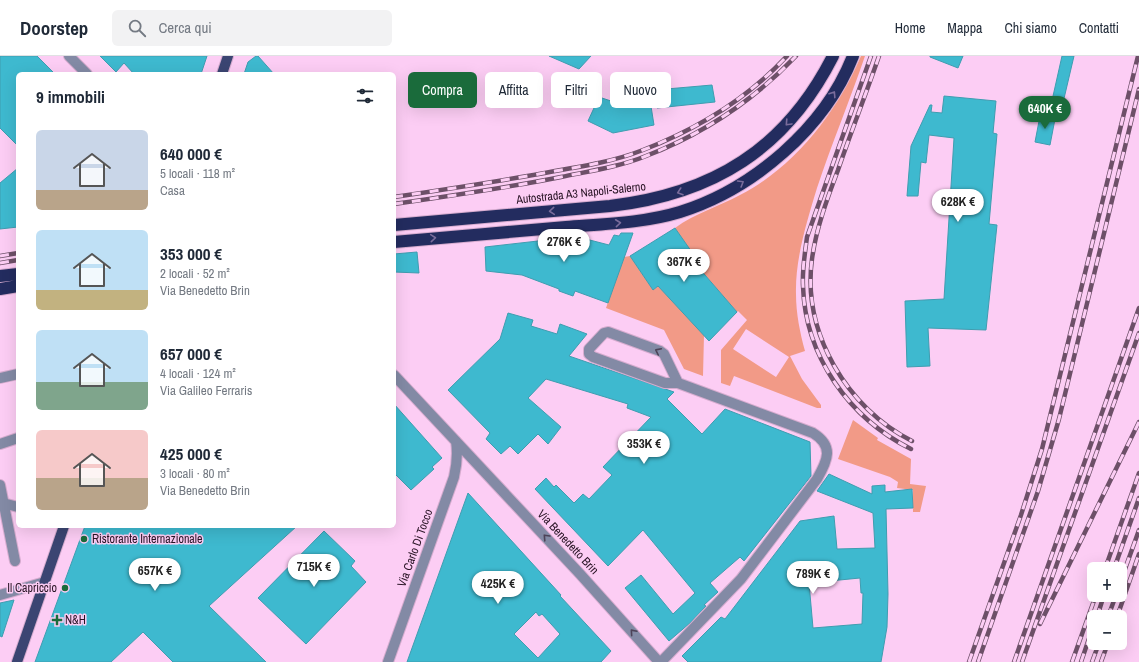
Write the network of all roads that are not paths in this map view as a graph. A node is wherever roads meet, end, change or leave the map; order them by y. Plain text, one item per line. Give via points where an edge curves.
1 (69, 56) edge
2 (228, 56) edge
3 (833, 56) edge
4 (853, 56) edge
5 (86, 72) edge
6 (223, 72) edge
7 (396, 225) edge
8 (396, 242) edge
9 (16, 274) edge
10 (0, 276) edge
11 (16, 286) edge
12 (0, 289) edge
13 (16, 374) edge
14 (396, 377) edge
15 (0, 378) edge
16 (678, 383) junction
17 (16, 439) edge
18 (456, 441) junction
19 (0, 444) edge
20 (0, 485) edge
21 (3, 503) junction
22 (16, 506) edge
23 (63, 528) edge
24 (14, 561) dead end
25 (45, 582) junction
26 (0, 595) edge
27 (17, 662) edge
28 (388, 662) edge
29 (660, 662) edge

1 - 5 street
2 - 6 main road
3 -> 7 highway, Autostrada A3 Napoli-Salerno via 815,90 773,138 739,164 701,184 640,202
8 -> 4 highway via 640,220 680,212 715,198 752,176 788,148 828,101 841,82
9 - 10 highway
11 - 12 highway
13 - 15 street
14 - 18 street, Via Benedetto Brin
16 -> 16 street via 664,354 660,351 608,332 589,349 589,354 593,357 665,383
16 - 29 street via 813,433 824,442 827,454 826,462 817,479 741,579
17 - 19 street
18 - 28 street, Via Carlo Di Tocco via 458,458 454,477
29 -> 18 street, Via Benedetto Brin
20 - 21 street
21 - 22 street
21 - 24 street
23 - 25 main road
25 - 26 street
25 - 27 main road

